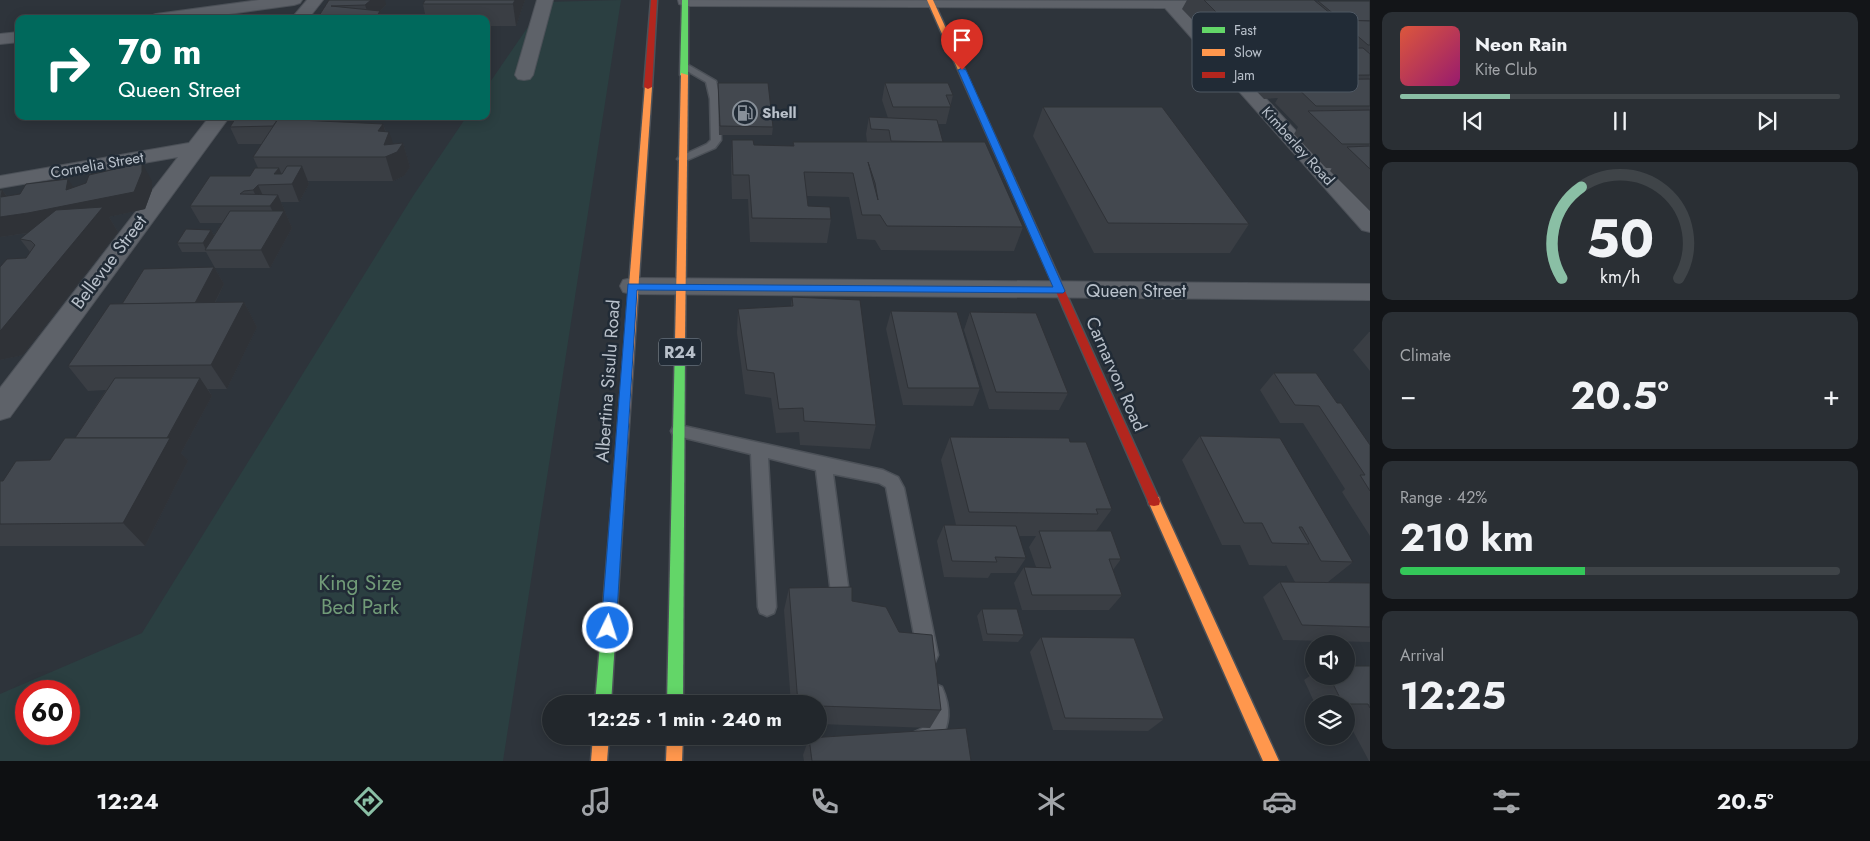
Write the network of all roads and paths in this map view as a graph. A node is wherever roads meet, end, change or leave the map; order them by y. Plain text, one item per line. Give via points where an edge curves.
1 (294, 0) edge
2 (315, 0) edge
3 (545, 0) edge
4 (654, 0) edge
5 (685, 0) edge
6 (931, 1) edge
7 (1167, 2) edge
8 (1236, 4) edge
9 (185, 15) edge
10 (302, 15) edge
11 (1192, 29) edge
12 (15, 37) edge
13 (0, 39) edge
14 (685, 66) junction
15 (524, 75) dead end
16 (1249, 92) edge
17 (217, 120) edge
18 (194, 148) junction
19 (683, 159) junction
20 (0, 182) edge
21 (1370, 225) edge
22 (632, 286) junction
23 (681, 287) junction
24 (1060, 291) junction
25 (1370, 292) edge
26 (0, 409) edge
27 (679, 431) junction
28 (759, 450) junction
29 (824, 465) junction
30 (842, 601) edge
31 (767, 608) dead end
32 (604, 695) edge
33 (675, 695) edge
34 (905, 742) edge
35 (600, 745) edge
36 (675, 745) edge
37 (599, 761) edge
38 (674, 761) edge
39 (1272, 761) edge

1 - 9 street
2 - 10 street
3 - 15 street
4 - 22 main road, Albertina Sisulu Road
5 - 6 street
5 - 14 main road, R24
6 - 7 street
6 - 24 main road, Carnarvon Road
7 - 8 street
7 - 11 street, Kimberley Road
12 - 13 street
14 - 19 main road, R24
14 - 19 lane via 711,81 717,135 711,146
16 - 21 street, Kimberley Road
17 - 18 street, Bellevue Street
18 - 20 street, Cornelia Street
18 - 26 street, Bellevue Street
19 - 23 main road, R24
22 - 23 street, Queen Street
22 - 32 main road, Albertina Sisulu Road
23 - 24 street, Queen Street
23 - 27 main road, R24
24 - 25 street, Queen Street
24 - 39 main road, Carnarvon Road
27 - 28 lane
27 - 33 main road, R24
28 - 29 lane
28 - 31 lane
29 - 30 lane
29 - 34 lane via 883,477 896,488 939,714 937,727 927,738
35 - 37 main road
36 - 38 main road

